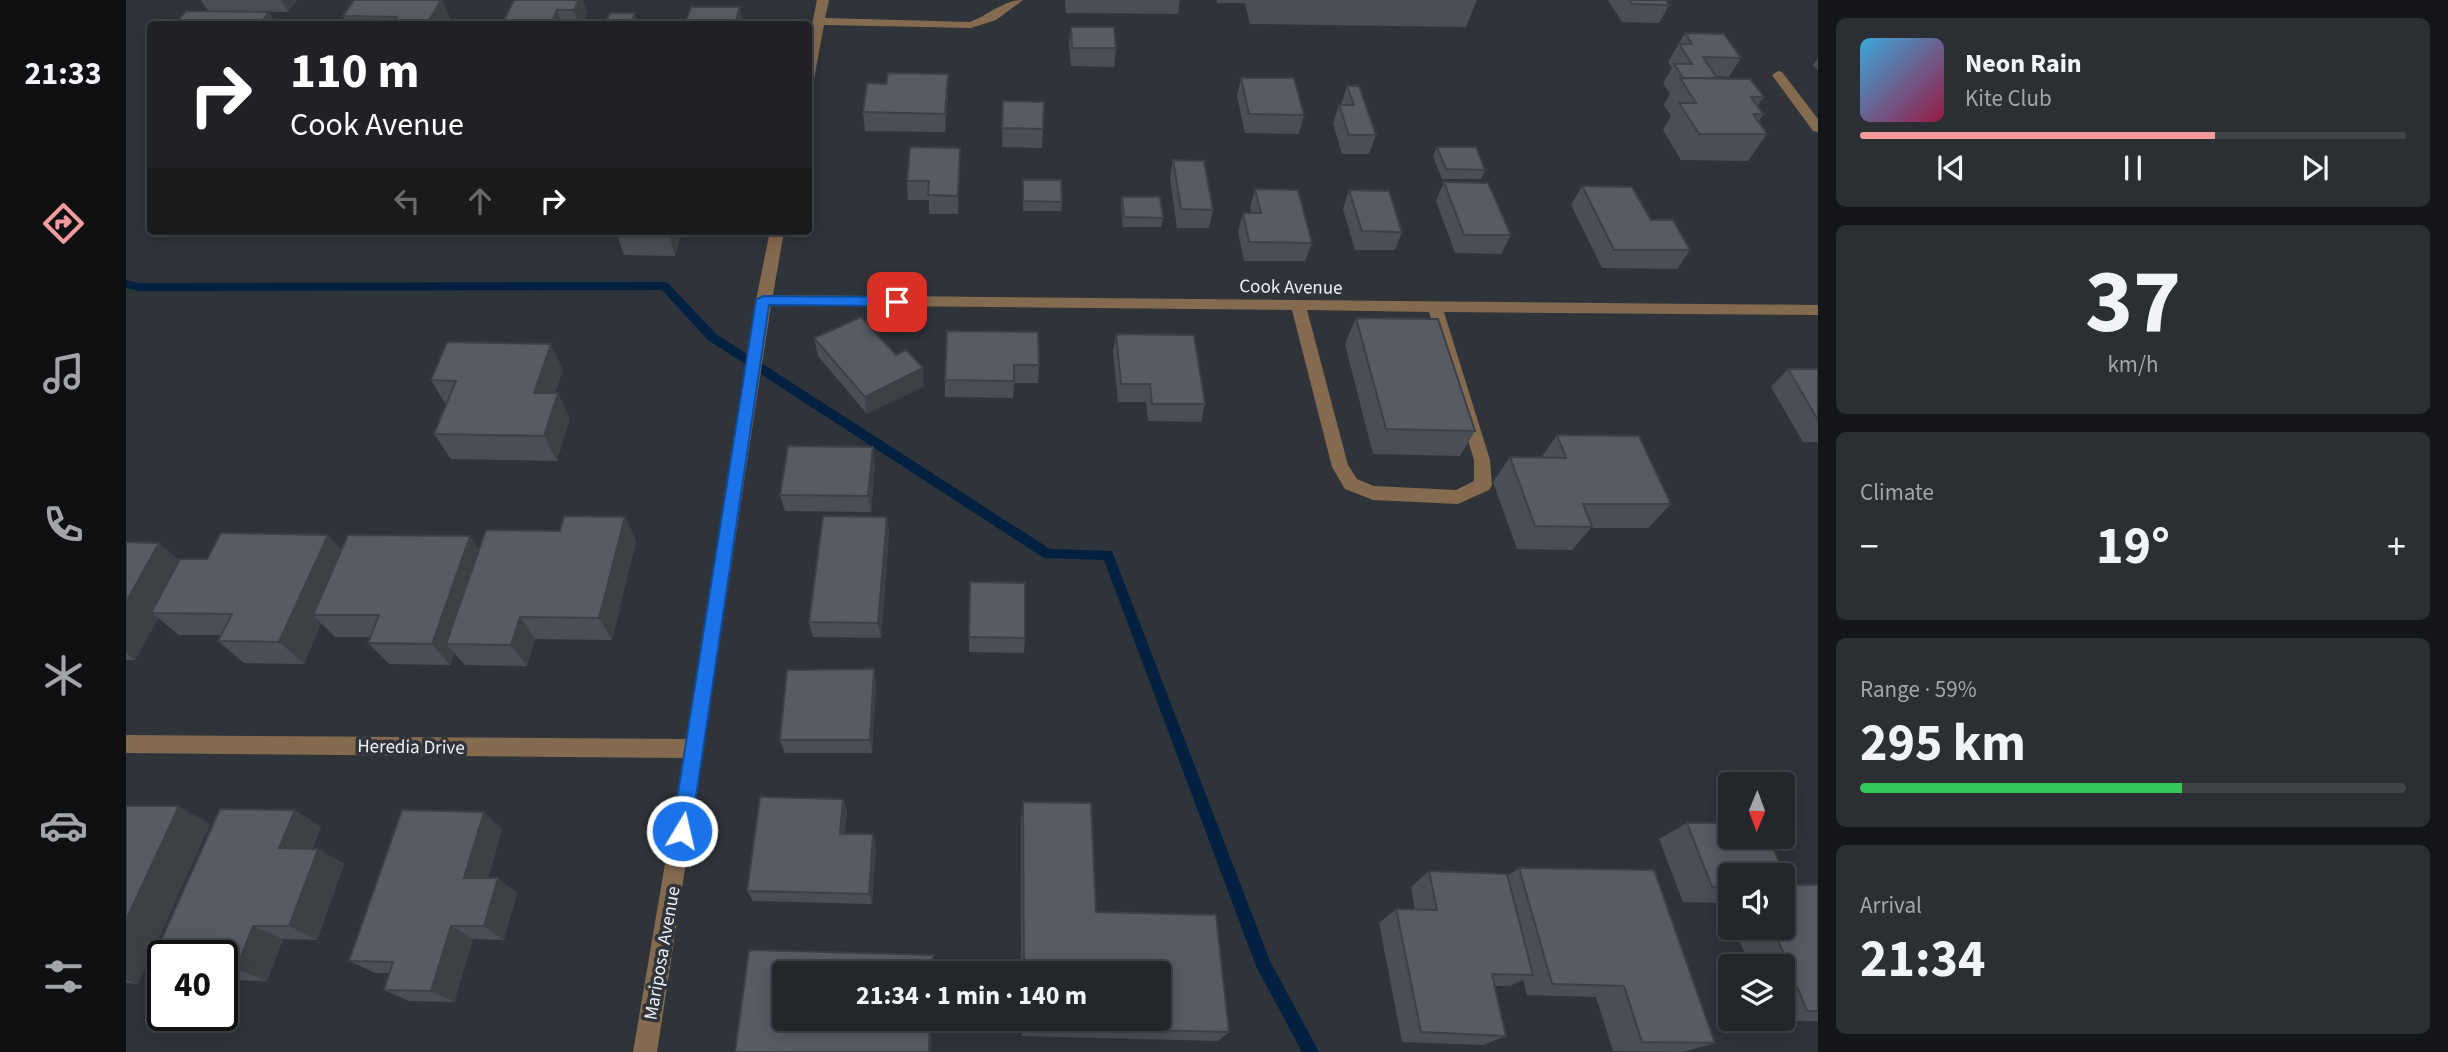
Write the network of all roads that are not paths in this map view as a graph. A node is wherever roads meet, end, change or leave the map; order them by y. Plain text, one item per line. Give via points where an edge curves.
1 (823, 0) edge
2 (1017, 0) edge
3 (819, 21) junction
4 (812, 58) edge
5 (1778, 75) dead end
6 (1818, 128) edge
7 (776, 235) edge
8 (763, 300) junction
9 (1298, 305) junction
10 (1435, 307) junction
11 (1816, 312) edge
12 (126, 744) edge
13 (695, 749) junction
14 (645, 1052) edge

1 - 3 street
2 - 3 street via 992,18 971,25
3 - 4 street
5 - 6 street
7 - 8 street, Mariposa Avenue
8 - 9 street, Cook Avenue
8 - 13 street, Mariposa Avenue
9 - 10 street, Cook Avenue
9 - 10 street via 1340,467 1351,484 1373,493 1458,496 1483,485 1482,460
10 - 11 street, Cook Avenue
12 - 13 street, Heredia Drive
13 - 14 street, Mariposa Avenue

